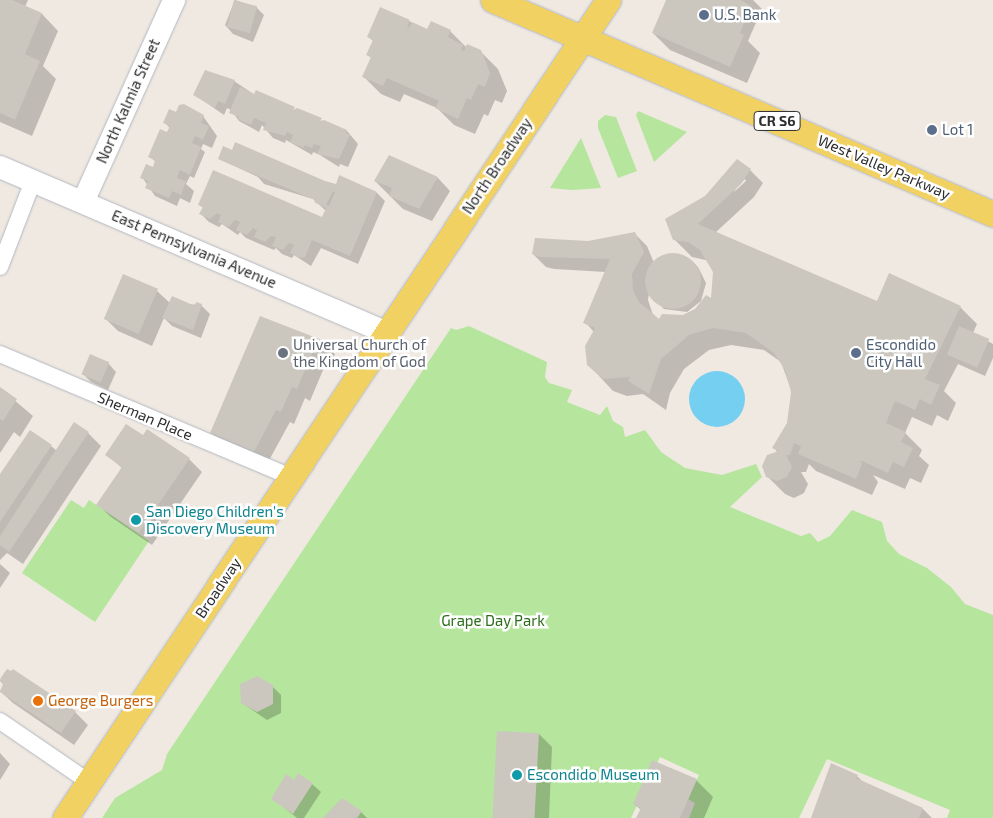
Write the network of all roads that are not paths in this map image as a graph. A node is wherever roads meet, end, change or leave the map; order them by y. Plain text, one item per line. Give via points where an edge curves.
1 (174, 0) edge
2 (493, 0) edge
3 (608, 0) edge
4 (583, 38) junction
5 (0, 167) edge
6 (33, 181) junction
7 (83, 202) junction
8 (993, 214) edge
9 (0, 267) edge
10 (387, 333) junction
11 (0, 354) edge
12 (291, 477) junction
13 (0, 721) edge
14 (89, 782) junction
15 (69, 812) edge

1 - 7 street, North Kalmia Street
2 - 4 main road, CR S6
3 - 4 main road, North Broadway
4 - 8 main road, West Valley Parkway / CR S6
4 - 10 main road, North Broadway
5 - 6 street, East Pennsylvania Avenue
6 - 7 street, East Pennsylvania Avenue
6 - 9 street
7 - 10 street, East Pennsylvania Avenue
10 - 12 main road, Broadway
11 - 12 street, Sherman Place
12 - 14 main road, Broadway
13 - 14 street
14 - 15 main road, Broadway

